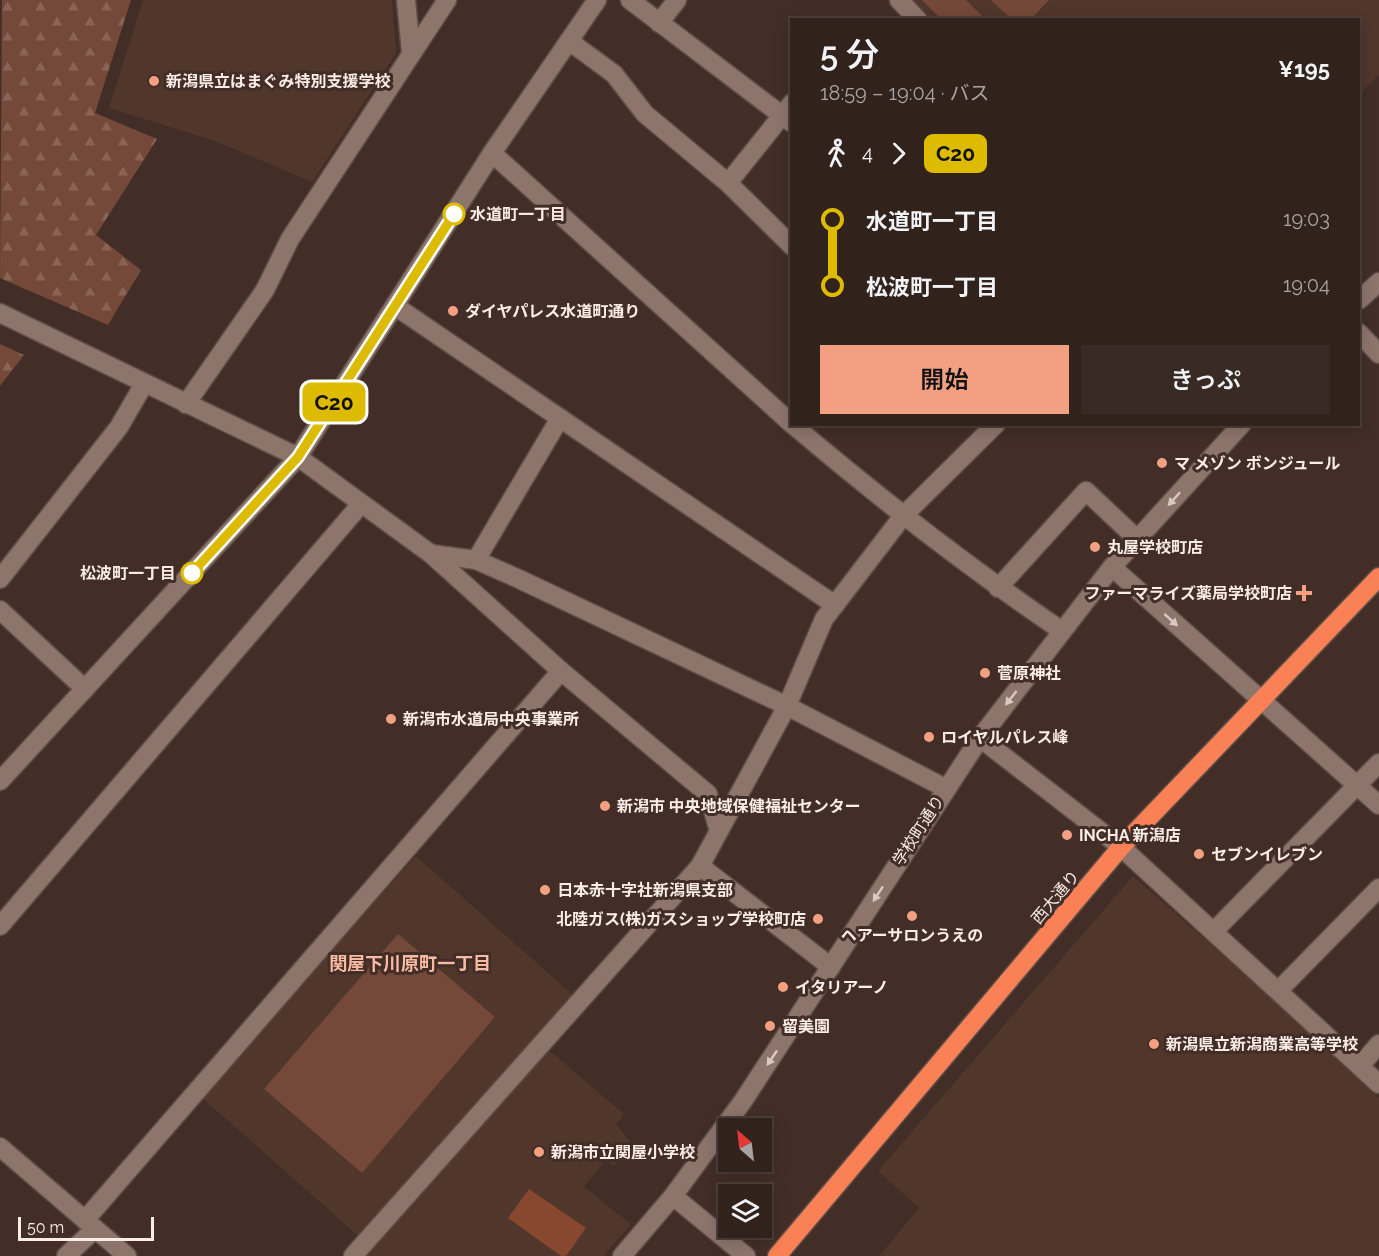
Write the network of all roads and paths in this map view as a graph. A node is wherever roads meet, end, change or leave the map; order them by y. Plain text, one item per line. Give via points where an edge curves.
1 (406, 0) edge
2 (447, 0) edge
3 (597, 0) edge
4 (630, 0) edge
5 (677, 0) edge
6 (899, 0) edge
7 (916, 18) edge
8 (659, 23) junction
9 (569, 41) junction
10 (411, 52) junction
11 (788, 114) edge
12 (492, 153) junction
13 (728, 183) junction
14 (790, 244) edge
15 (1379, 282) edge
16 (1360, 299) edge
17 (395, 306) junction
18 (0, 313) edge
19 (1360, 334) edge
20 (1379, 354) edge
21 (144, 384) junction
22 (186, 404) junction
23 (560, 418) junction
24 (790, 422) edge
25 (794, 426) edge
26 (1240, 426) edge
27 (985, 428) edge
28 (298, 457) junction
29 (361, 504) junction
30 (903, 516) junction
31 (1137, 539) junction
32 (431, 554) junction
33 (476, 560) junction
34 (1112, 567) junction
35 (1379, 577) edge
36 (0, 579) edge
37 (998, 588) junction
38 (835, 605) junction
39 (0, 610) edge
40 (1062, 631) junction
41 (561, 671) junction
42 (86, 689) junction
43 (1260, 699) junction
44 (787, 706) junction
45 (980, 738) junction
46 (1379, 763) edge
47 (0, 781) edge
48 (1358, 785) junction
49 (945, 788) junction
50 (1379, 805) edge
51 (719, 831) junction
52 (1121, 847) junction
53 (699, 866) junction
54 (1379, 888) edge
55 (0, 926) edge
56 (1215, 930) junction
57 (831, 967) junction
58 (1279, 990) junction
59 (1379, 1044) edge
60 (1360, 1066) junction
61 (1379, 1084) edge
62 (0, 1147) edge
63 (673, 1196) junction
64 (90, 1224) junction
65 (66, 1256) edge
66 (127, 1256) edge
67 (353, 1256) edge
68 (622, 1256) edge
69 (746, 1256) edge
70 (777, 1256) edge

1 - 10 street
2 - 10 street
3 - 9 street
4 - 8 street
5 - 8 street
6 - 7 street
8 - 11 street
9 - 12 street
9 - 13 street via 614,74 645,114
10 - 22 street via 290,240 265,290
11 - 13 street
12 - 17 street
12 - 24 street
13 - 14 street
15 - 16 street
17 - 23 street
17 - 28 street
18 - 21 street
19 - 20 street
21 - 22 street
21 - 36 street via 119,427
22 - 28 street
23 - 33 street
23 - 38 street
25 - 30 street
26 -> 31 street, 学校町通り
27 - 30 street
28 - 29 street
28 - 42 street
29 - 32 street
29 - 55 street
30 - 37 street
30 - 38 street
31 - 34 street, 学校町通り
31 - 37 street via 1086,491
32 - 33 street
32 - 41 street
33 - 44 street
34 - 40 street, 学校町通り
34 -> 43 street
35 - 43 highway, 西大通り
37 - 40 street
38 - 44 street via 824,619
39 - 42 street
40 -> 45 street, 学校町通り
41 - 51 street via 708,794
41 - 64 street
42 - 47 street
43 - 48 street
43 - 52 highway, 西大通り
44 - 49 street
44 - 51 street
45 - 49 street, 学校町通り
45 - 52 street
46 - 48 street
48 - 50 street
48 - 56 street
49 -> 57 street, 学校町通り
51 - 53 street
52 - 56 street
52 - 70 highway, 西大通り
53 - 57 street
53 - 67 street
54 - 58 street
56 - 58 street
57 -> 63 street, 学校町通り via 743,1101
58 - 60 street
59 - 60 street
60 - 61 street
62 - 64 street
63 - 68 street, 学校町通り
63 - 69 street
64 - 65 street
64 - 66 street

